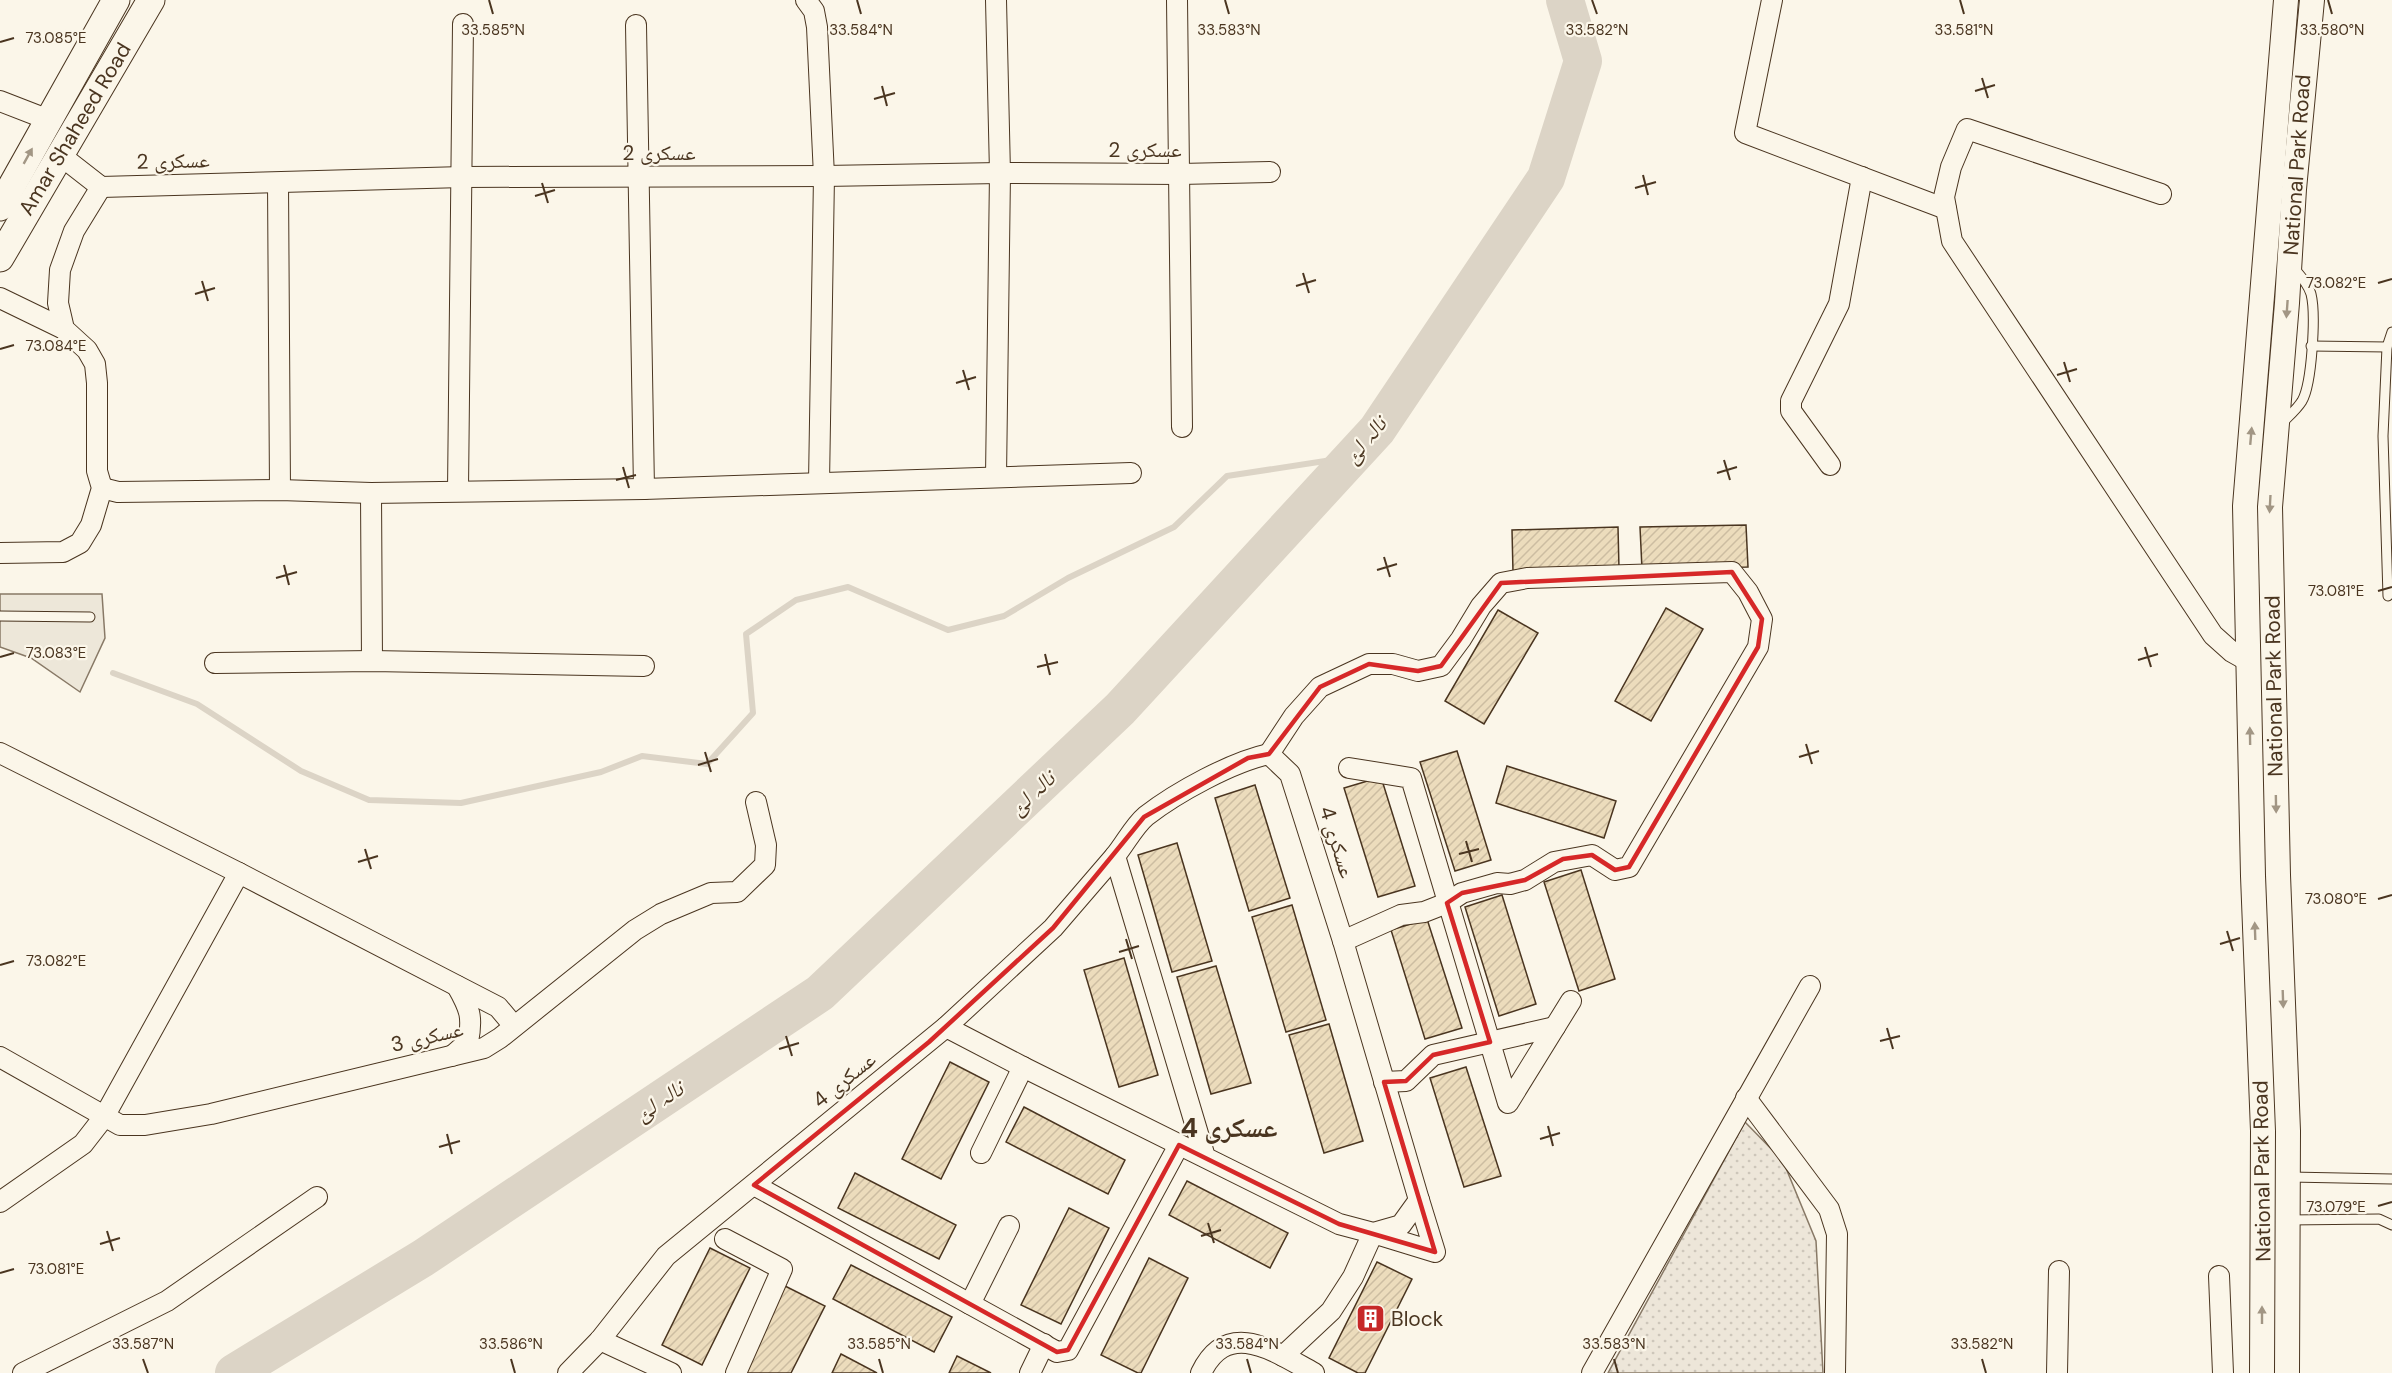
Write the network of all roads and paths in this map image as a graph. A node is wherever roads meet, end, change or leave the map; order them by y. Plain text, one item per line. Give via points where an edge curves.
1 (116, 0) edge
2 (152, 0) edge
3 (806, 0) edge
4 (996, 0) edge
5 (1177, 0) edge
6 (1772, 0) edge
7 (2286, 0) edge
8 (2312, 0) edge
9 (463, 24) dead end
10 (636, 25) dead end
11 (0, 101) edge
12 (49, 120) junction
13 (60, 155) junction
14 (1270, 172) dead end
15 (1000, 173) junction
16 (1180, 174) junction
17 (824, 176) junction
18 (463, 177) junction
19 (639, 177) junction
20 (1862, 177) junction
21 (278, 183) junction
22 (101, 187) junction
23 (2161, 194) dead end
24 (0, 207) edge
25 (1946, 209) junction
26 (0, 258) edge
27 (2290, 263) junction
28 (0, 298) edge
29 (64, 329) junction
30 (2392, 332) edge
31 (2311, 346) junction
32 (2386, 347) junction
33 (1182, 427) dead end
34 (2276, 430) junction
35 (1830, 465) dead end
36 (1131, 473) dead end
37 (996, 477) junction
38 (819, 483) junction
39 (102, 488) junction
40 (644, 489) junction
41 (280, 490) junction
42 (458, 490) junction
43 (371, 493) junction
44 (0, 553) edge
45 (2388, 596) dead end
46 (0, 616) edge
47 (90, 617) dead end
48 (372, 661) junction
49 (2248, 661) junction
50 (215, 663) dead end
51 (644, 666) dead end
52 (0, 753) edge
53 (1269, 754) junction
54 (1349, 768) dead end
55 (756, 801) dead end
56 (1116, 856) junction
57 (239, 873) junction
58 (1447, 903) junction
59 (1342, 941) junction
60 (457, 986) junction
61 (1810, 986) dead end
62 (1571, 1001) dead end
63 (514, 1026) junction
64 (946, 1027) junction
65 (1555, 1028) junction
66 (1490, 1042) junction
67 (452, 1056) junction
68 (0, 1058) edge
69 (1023, 1067) junction
70 (1383, 1082) junction
71 (1746, 1098) junction
72 (104, 1117) junction
73 (1179, 1145) junction
74 (981, 1153) dead end
75 (1205, 1157) junction
76 (2288, 1177) junction
77 (2392, 1179) edge
78 (754, 1185) junction
79 (317, 1197) dead end
80 (1419, 1200) junction
81 (0, 1202) edge
82 (2287, 1220) junction
83 (2392, 1225) edge
84 (1009, 1226) dead end
85 (1373, 1233) junction
86 (725, 1239) dead end
87 (2059, 1271) dead end
88 (2219, 1276) dead end
89 (970, 1304) junction
90 (600, 1340) junction
91 (1044, 1344) junction
92 (1283, 1356) junction
93 (23, 1373) edge
94 (568, 1373) edge
95 (671, 1373) edge
96 (736, 1373) edge
97 (1030, 1373) edge
98 (1201, 1373) edge
99 (1314, 1373) edge
100 (1592, 1373) edge
101 (1835, 1373) edge
102 (2057, 1373) edge
103 (2223, 1373) edge
104 (2262, 1373) edge
105 (2287, 1373) edge

1 - 12 main road, Amar Shaheed Road
2 - 13 main road, Amar Shaheed Road
3 - 17 street via 814,11 817,27
4 - 15 street
5 - 16 street
6 - 20 street via 1745,133
49 -> 7 street, National Park Road via 2245,506
8 - 27 street, National Park Road
9 - 18 street
10 - 19 street
11 - 12 street
24 -> 12 main road, Amar Shaheed Road
13 - 22 street
13 - 26 main road, Amar Shaheed Road
14 - 16 street, عسکری 2
15 - 16 street, عسکری 2
15 - 17 street, عسکری 2
15 - 37 street
16 - 33 street
17 - 19 street, عسکری 2
17 - 38 street
18 - 19 street, عسکری 2
18 - 21 street, عسکری 2
18 - 42 street
19 - 40 street
20 - 25 street
20 - 35 street via 1839,303 1791,400 1791,411
21 - 22 street, عسکری 2
21 - 41 street
22 - 29 street via 74,231 60,270 58,303
23 - 25 street via 1967,129 1951,167 1944,197
25 - 49 street via 1952,241 2213,635
27 - 31 lane via 2311,293
27 -> 34 street, National Park Road
28 - 29 street
29 - 39 street via 87,350 95,364 97,471
30 - 32 lane
31 - 32 lane
31 - 34 lane via 2302,401
32 - 45 lane via 2383,436
34 -> 76 street, National Park Road via 2270,507
36 - 37 street
37 - 38 street
38 - 40 street
39 - 41 street via 118,492
39 - 44 street via 91,525 80,543 63,552
40 - 42 street
41 - 43 street
42 - 43 street
43 - 48 street
46 - 47 lane
48 - 50 street
48 - 51 street
104 -> 49 street, National Park Road via 2263,1131
52 - 57 street
53 - 56 street via 1248,758 1144,817
53 - 58 street via 1294,716 1320,687 1369,664 1393,664 1418,671 1441,666 1501,583 1527,578 1732,572 1762,619 1758,647 1629,867 1615,870 1592,855 1563,860 1542,867 1525,880 1462,893
53 - 59 street, عسکری 4 via 1290,774
54 - 58 street via 1411,778
55 - 63 street, عسکری 3 via 766,845 765,865 737,891 711,893 661,914 635,930
56 - 64 street, عسکری 4 via 1053,928
56 - 75 street
57 - 60 street
57 - 72 street
58 - 59 street via 1401,915
58 - 66 street
59 - 70 street, عسکری 4
60 - 63 street via 498,1007
60 - 67 street via 469,1006 472,1022 468,1042
61 - 71 street
62 - 65 street
63 - 67 street, عسکری 3 via 484,1048
64 - 69 street
64 - 78 street, عسکری 4
65 - 66 street
65 - 66 street via 1508,1103
66 - 70 street via 1433,1054 1406,1081
67 - 72 street, عسکری 3 via 211,1114 145,1125 120,1125
68 - 72 street, عسکری 3
69 - 73 street
69 - 74 street
70 - 80 street, عسکری 4
71 - 100 street
71 - 101 street via 1829,1209 1837,1234
72 - 81 street via 83,1144
73 - 75 street
73 - 91 street via 1068,1350 1058,1352
75 - 85 street via 1339,1224
76 - 77 lane
76 - 82 street, National Park Road
78 - 89 street
78 - 90 street, عسکری 4 via 666,1256
79 - 93 street via 167,1301
80 - 85 street via 1401,1225
80 - 85 street, عسکری 4 via 1435,1252
82 - 83 lane via 2379,1219
82 - 105 street, National Park Road
84 - 89 street
85 - 92 street via 1353,1277 1331,1311
86 - 96 street via 783,1269
87 - 102 street
88 - 103 street
89 - 91 street
90 - 94 street, عسکری 4
90 - 95 street
91 - 97 street
92 - 98 street via 1262,1344 1239,1343 1219,1348 1208,1358
92 - 99 street

